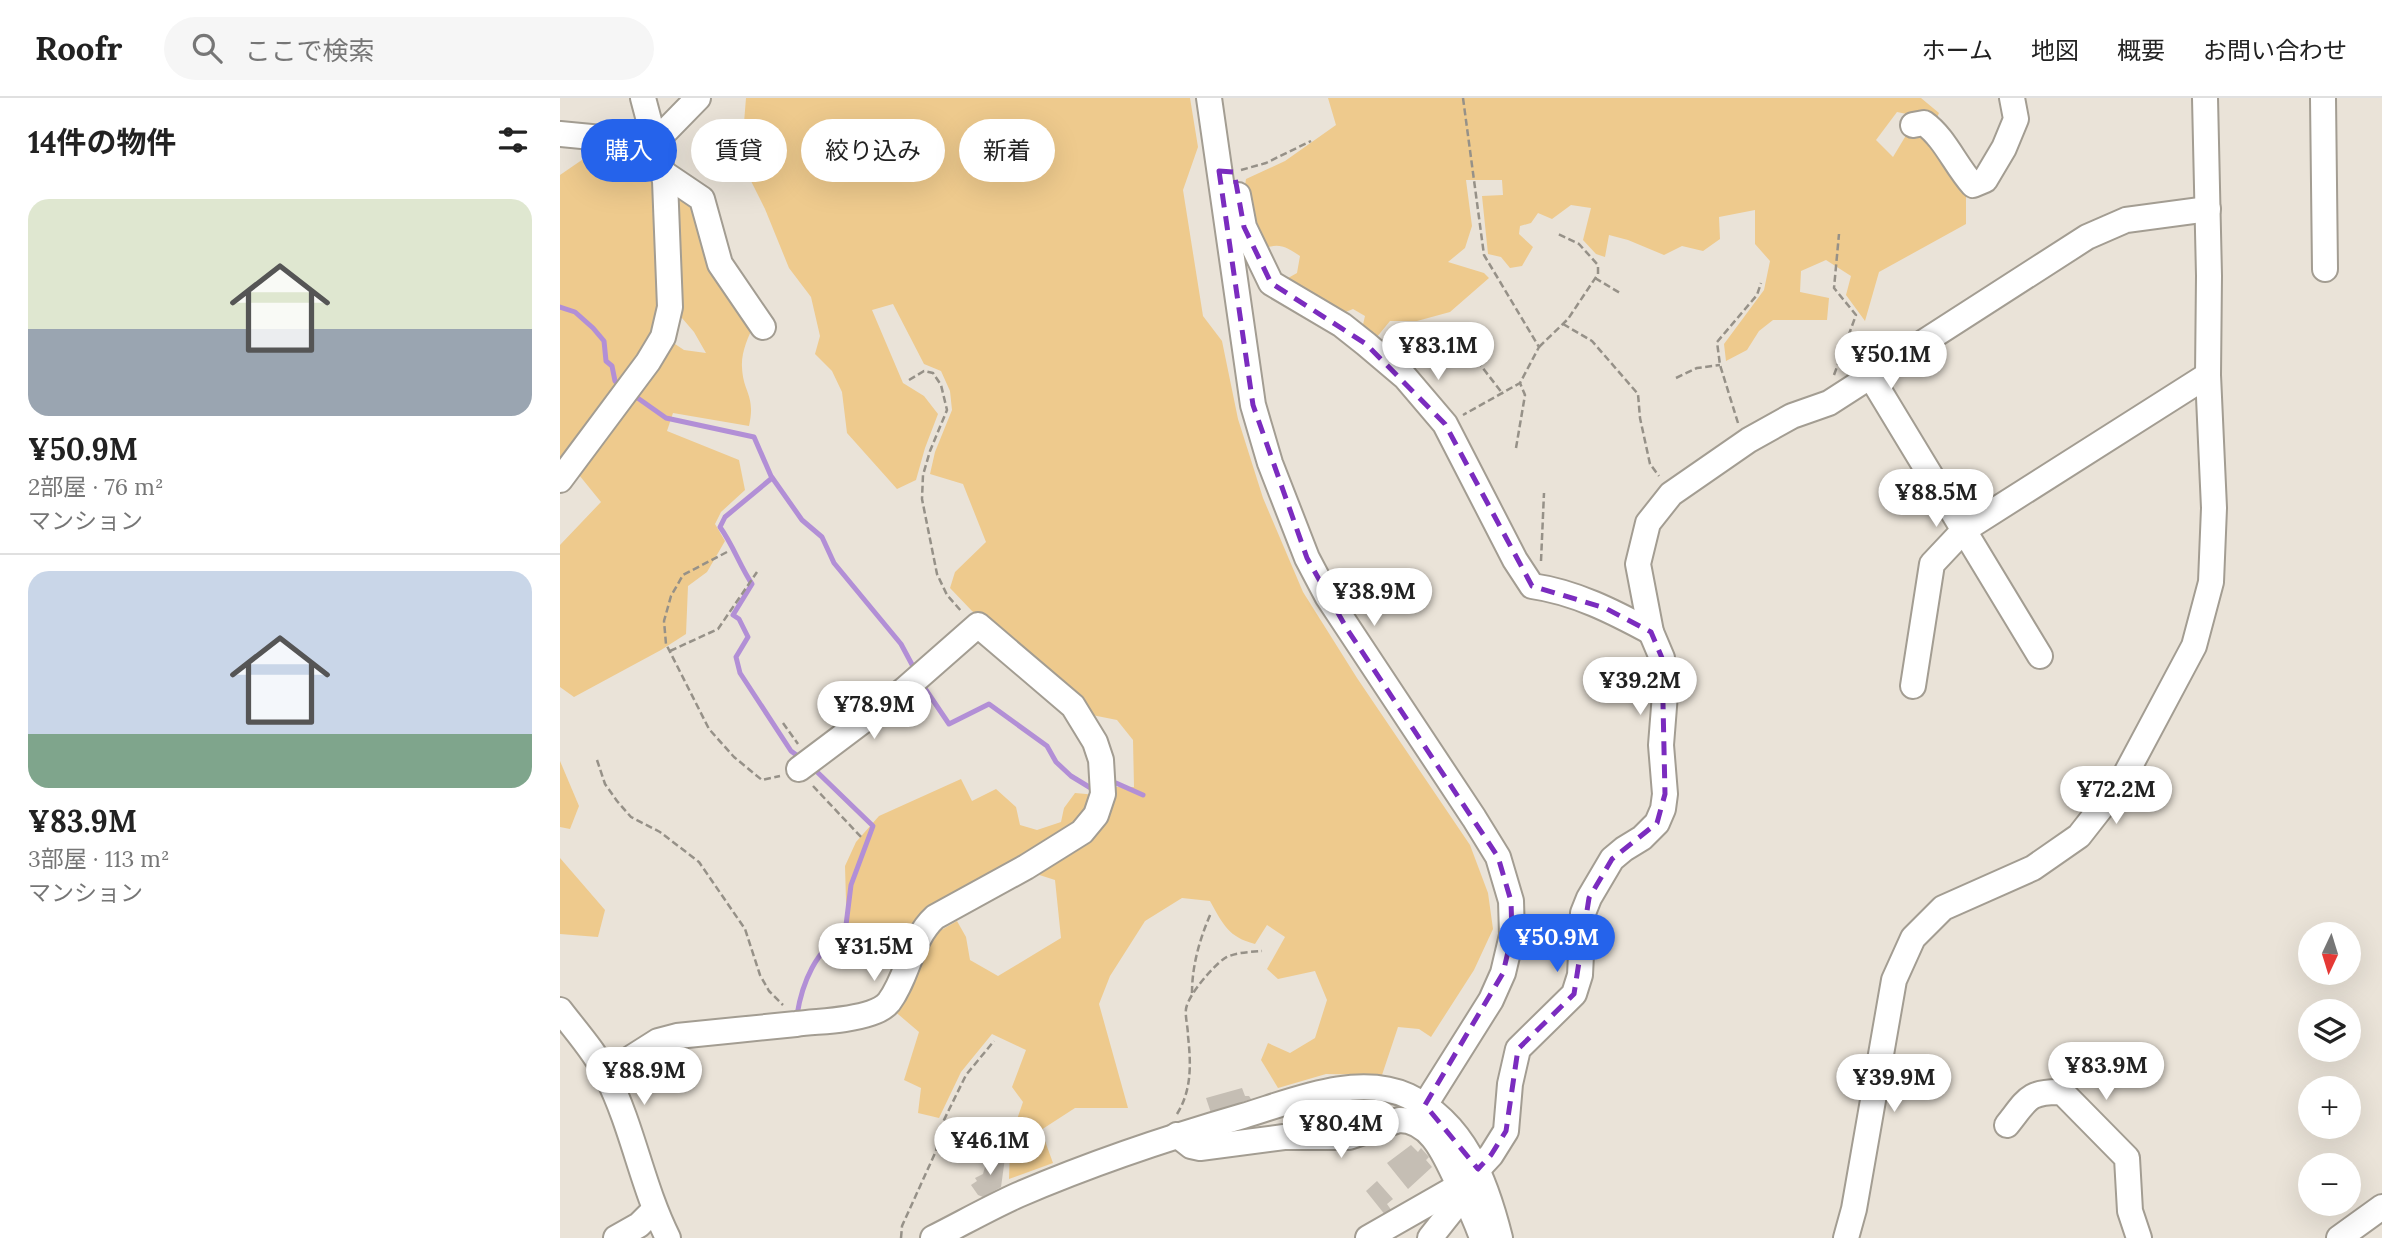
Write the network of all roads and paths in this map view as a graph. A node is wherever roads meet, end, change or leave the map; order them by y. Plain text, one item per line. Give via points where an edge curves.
1 (643, 98) edge
2 (698, 98) edge
3 (1209, 98) edge
4 (1462, 98) edge
5 (2012, 98) edge
6 (2206, 98) edge
7 (2323, 98) edge
8 (648, 119) edge
9 (677, 119) edge
10 (1913, 125) dead end
11 (560, 134) edge
12 (581, 136) edge
13 (1311, 141) dead end
14 (1227, 172) junction
15 (665, 182) edge
16 (677, 182) edge
17 (2207, 209) junction
18 (1558, 233) dead end
19 (1839, 234) dead end
20 (2325, 269) dead end
21 (1595, 278) junction
22 (1762, 283) dead end
23 (1620, 293) dead end
24 (1563, 324) junction
25 (764, 327) dead end
26 (1464, 344) dead end
27 (1539, 347) junction
28 (1720, 365) junction
29 (2207, 375) junction
30 (1871, 377) junction
31 (1676, 378) dead end
32 (909, 380) dead end
33 (1520, 383) junction
34 (1503, 394) junction
35 (1824, 405) junction
36 (1445, 424) junction
37 (1749, 440) junction
38 (1516, 448) dead end
39 (560, 480) edge
40 (1544, 493) dead end
41 (1671, 494) junction
42 (1964, 530) junction
43 (727, 552) dead end
44 (757, 572) dead end
45 (1548, 588) junction
46 (978, 625) junction
47 (1651, 632) junction
48 (670, 652) junction
49 (2040, 656) dead end
50 (1913, 686) dead end
51 (783, 723) dead end
52 (597, 760) dead end
53 (805, 765) junction
54 (861, 837) dead end
55 (1211, 913) dead end
56 (1262, 951) dead end
57 (1192, 993) junction
58 (560, 1010) edge
59 (786, 1025) junction
60 (994, 1041) dead end
61 (606, 1074) junction
62 (1425, 1105) junction
63 (2007, 1125) dead end
64 (1175, 1136) junction
65 (1478, 1169) junction
66 (1461, 1194) junction
67 (2382, 1208) edge
68 (654, 1210) junction
69 (615, 1238) edge
70 (668, 1238) edge
71 (901, 1238) edge
72 (933, 1238) edge
73 (1368, 1238) edge
74 (1430, 1238) edge
75 (1470, 1238) edge
76 (1482, 1238) edge
77 (1500, 1238) edge
78 (1846, 1238) edge
79 (2139, 1238) edge
80 (2339, 1238) edge

1 - 8 street
2 - 9 street
3 - 14 street
4 - 27 path via 1484,255
5 - 10 street via 2016,119 2004,148 1985,180 1973,185 1935,131 1924,123
6 - 17 street
7 - 20 street
11 - 12 street
13 - 14 path via 1266,163
14 - 36 street via 1244,227 1271,283 1367,344 1405,377
14 - 62 street via 1253,405 1269,463 1307,558 1347,629 1498,857 1511,901 1512,935 1503,973
15 - 39 street via 670,307 663,337
16 - 25 street via 702,199 720,264
17 - 29 street
17 - 30 street via 2126,220 2087,237
18 - 21 path via 1579,244 1598,265
19 - 35 path via 1834,288 1856,315
21 - 23 path
21 - 24 path
22 - 28 path via 1717,342
24 - 27 path
24 - 41 path via 1592,341 1638,394 1650,464
26 - 34 path
27 - 33 path
28 - 31 path via 1697,368
28 - 37 path via 1740,430
29 - 42 street
29 - 78 street via 2214,508 2211,582 2194,646 2122,781 2079,836 2033,868 1943,908 1913,939 1894,980
30 - 35 street
30 - 42 street
32 - 46 path via 924,371 933,373 941,385 947,410 923,475 927,532 947,595
33 - 34 path
33 - 38 path via 1525,395
34 - 36 path
35 - 37 street via 1791,416
36 - 45 street via 1515,560 1532,586
37 - 41 street
40 - 45 path via 1541,561
41 - 47 street via 1648,523 1638,564
42 - 49 street
42 - 50 street via 1932,564
43 - 48 path via 683,575 671,596 664,621
44 - 48 path via 718,629
45 - 47 street via 1605,608
46 - 53 street
46 - 59 street via 1073,706 1095,742 1103,783 1096,816 1082,832 927,924 881,1009
47 - 65 street via 1662,658 1665,694 1663,809 1642,838 1612,859 1589,898 1574,994 1518,1049 1506,1131
48 - 53 path via 709,729 734,757 762,779
51 - 53 path
52 - 59 path via 605,784 631,817 699,862 745,929 760,975 785,1007
53 - 54 path
55 - 57 path via 1198,948
56 - 57 path via 1226,958
57 - 64 path via 1186,1009 1189,1084 1185,1101 1167,1125
58 - 61 street
59 - 61 street via 658,1041
60 - 71 path via 966,1076 942,1124
61 - 68 street
62 - 64 street via 1382,1089 1353,1088 1309,1096
62 - 65 street via 1458,1136
63 - 79 street via 2028,1097 2044,1091 2062,1092 2127,1158 2130,1211
64 - 66 street via 1200,1148 1284,1137 1349,1137 1406,1120 1438,1144
64 - 72 street via 1017,1196
65 - 77 street
66 - 73 street
66 - 74 street
66 - 75 street
66 - 76 street
67 - 80 street
68 - 69 street
68 - 70 street

